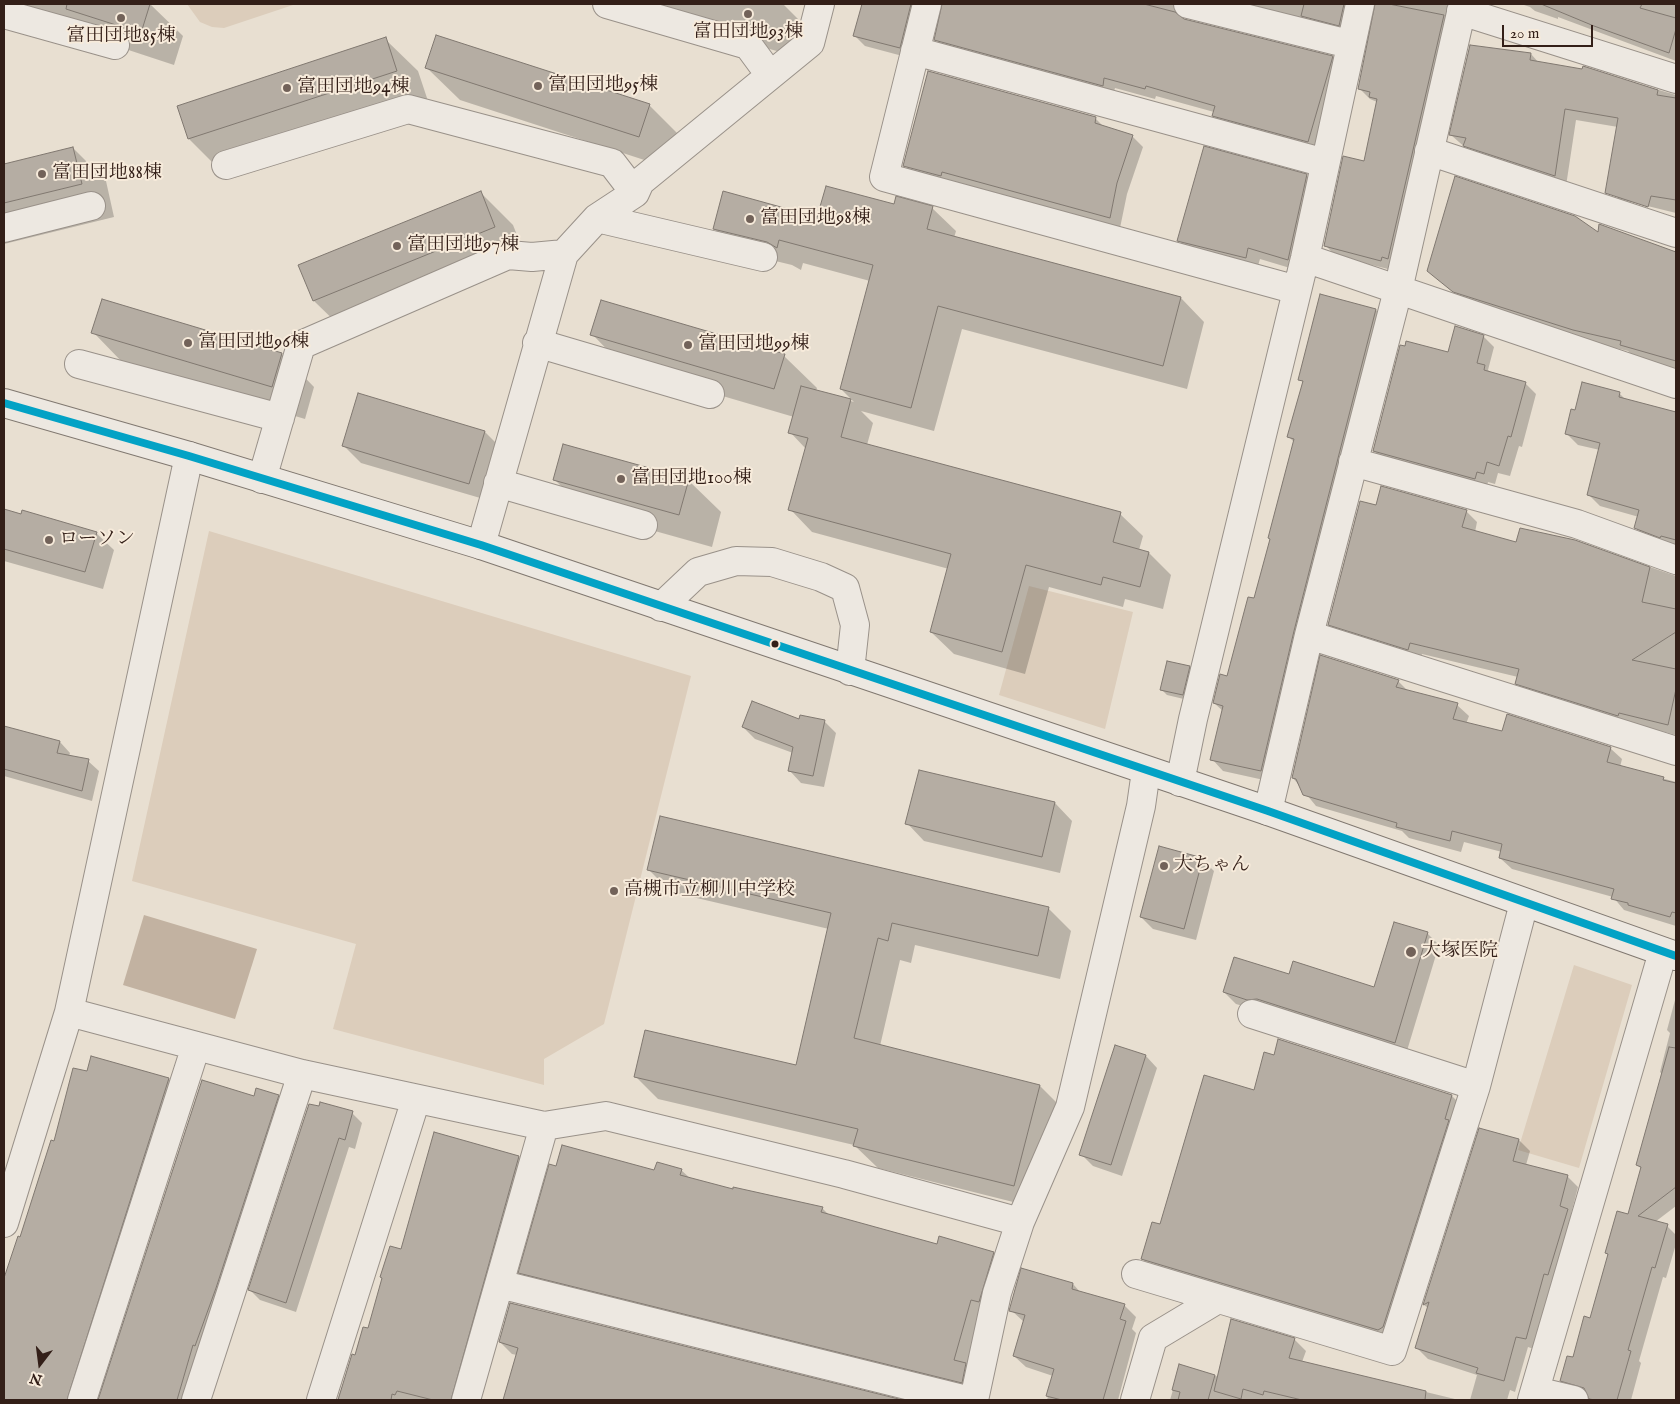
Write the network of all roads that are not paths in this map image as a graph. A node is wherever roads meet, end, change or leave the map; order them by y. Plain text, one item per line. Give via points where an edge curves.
1 (607, 4) edge
2 (820, 4) edge
3 (927, 4) edge
4 (1188, 4) edge
5 (1360, 4) edge
6 (1462, 7) edge
7 (4, 14) edge
8 (1349, 44) junction
9 (115, 45) dead end
10 (915, 51) junction
11 (770, 75) junction
12 (1676, 78) edge
13 (1429, 151) junction
14 (1325, 163) junction
15 (226, 165) dead end
16 (635, 193) junction
17 (91, 206) dead end
18 (597, 218) junction
19 (4, 228) edge
20 (1676, 233) edge
21 (564, 254) junction
22 (763, 257) dead end
23 (1305, 258) junction
24 (1297, 290) junction
25 (1398, 290) junction
26 (537, 343) junction
27 (79, 364) dead end
28 (1676, 384) edge
29 (710, 394) dead end
30 (4, 403) edge
31 (280, 418) junction
32 (189, 456) junction
33 (1353, 462) junction
34 (262, 479) junction
35 (498, 484) junction
36 (643, 525) dead end
37 (481, 545) junction
38 (1676, 560) edge
39 (661, 607) junction
40 (1309, 635) junction
41 (850, 671) junction
42 (1676, 751) edge
43 (1146, 771) junction
44 (1180, 782) junction
45 (1268, 811) junction
46 (1524, 903) junction
47 (1669, 954) edge
48 (69, 1012) junction
49 (1252, 1014) dead end
50 (196, 1046) junction
51 (302, 1074) junction
52 (1476, 1086) junction
53 (416, 1099) junction
54 (544, 1126) junction
55 (1020, 1222) junction
56 (4, 1223) edge
57 (1136, 1274) dead end
58 (499, 1284) junction
59 (1218, 1299) junction
60 (1534, 1396) edge
61 (82, 1400) edge
62 (196, 1400) edge
63 (321, 1400) edge
64 (466, 1400) edge
65 (967, 1400) edge
66 (974, 1400) edge
67 (1135, 1400) edge
68 (1574, 1400) edge

1 - 11 street via 748,45
2 - 11 street via 810,44
3 - 10 street
4 - 8 street
5 - 8 street
6 - 12 street
6 - 13 street
7 - 9 street
8 - 14 street
10 - 14 street
10 - 24 street via 884,177
11 - 16 street via 640,182
13 - 20 street
13 - 25 street
14 - 23 street
15 - 16 street via 408,109 612,163
16 - 18 street
17 - 19 street
18 - 21 street
18 - 22 street
21 - 26 street
21 - 31 street via 508,255 301,345
23 - 24 street
23 - 25 street
24 - 44 street
25 - 28 street
25 - 33 street
26 - 29 street
26 - 35 street
27 - 31 street
30 - 32 street
31 - 34 street
32 - 34 street
32 - 48 street
33 - 38 street via 1577,524
33 - 40 street
34 - 37 street
35 - 36 street
35 - 37 street
37 - 39 street
39 - 41 street
39 - 41 street via 698,572 736,561 772,562 821,577 846,588 855,625
40 - 42 street
40 - 45 street
41 - 43 street
43 - 44 street
43 - 55 street via 1141,806 1070,1107
44 - 45 street
45 - 46 street
46 - 47 street
46 - 52 street
47 - 60 street
48 - 50 street
48 - 56 street
49 - 52 street
50 - 51 street
50 - 61 street
51 - 53 street
51 - 62 street
52 - 59 street via 1392,1351
53 - 54 street
53 - 63 street
54 - 55 street via 606,1116 844,1174
54 - 58 street
55 - 66 street via 998,1293
57 - 59 street
58 - 64 street
58 - 65 street
59 - 67 street via 1153,1338
60 - 68 street

